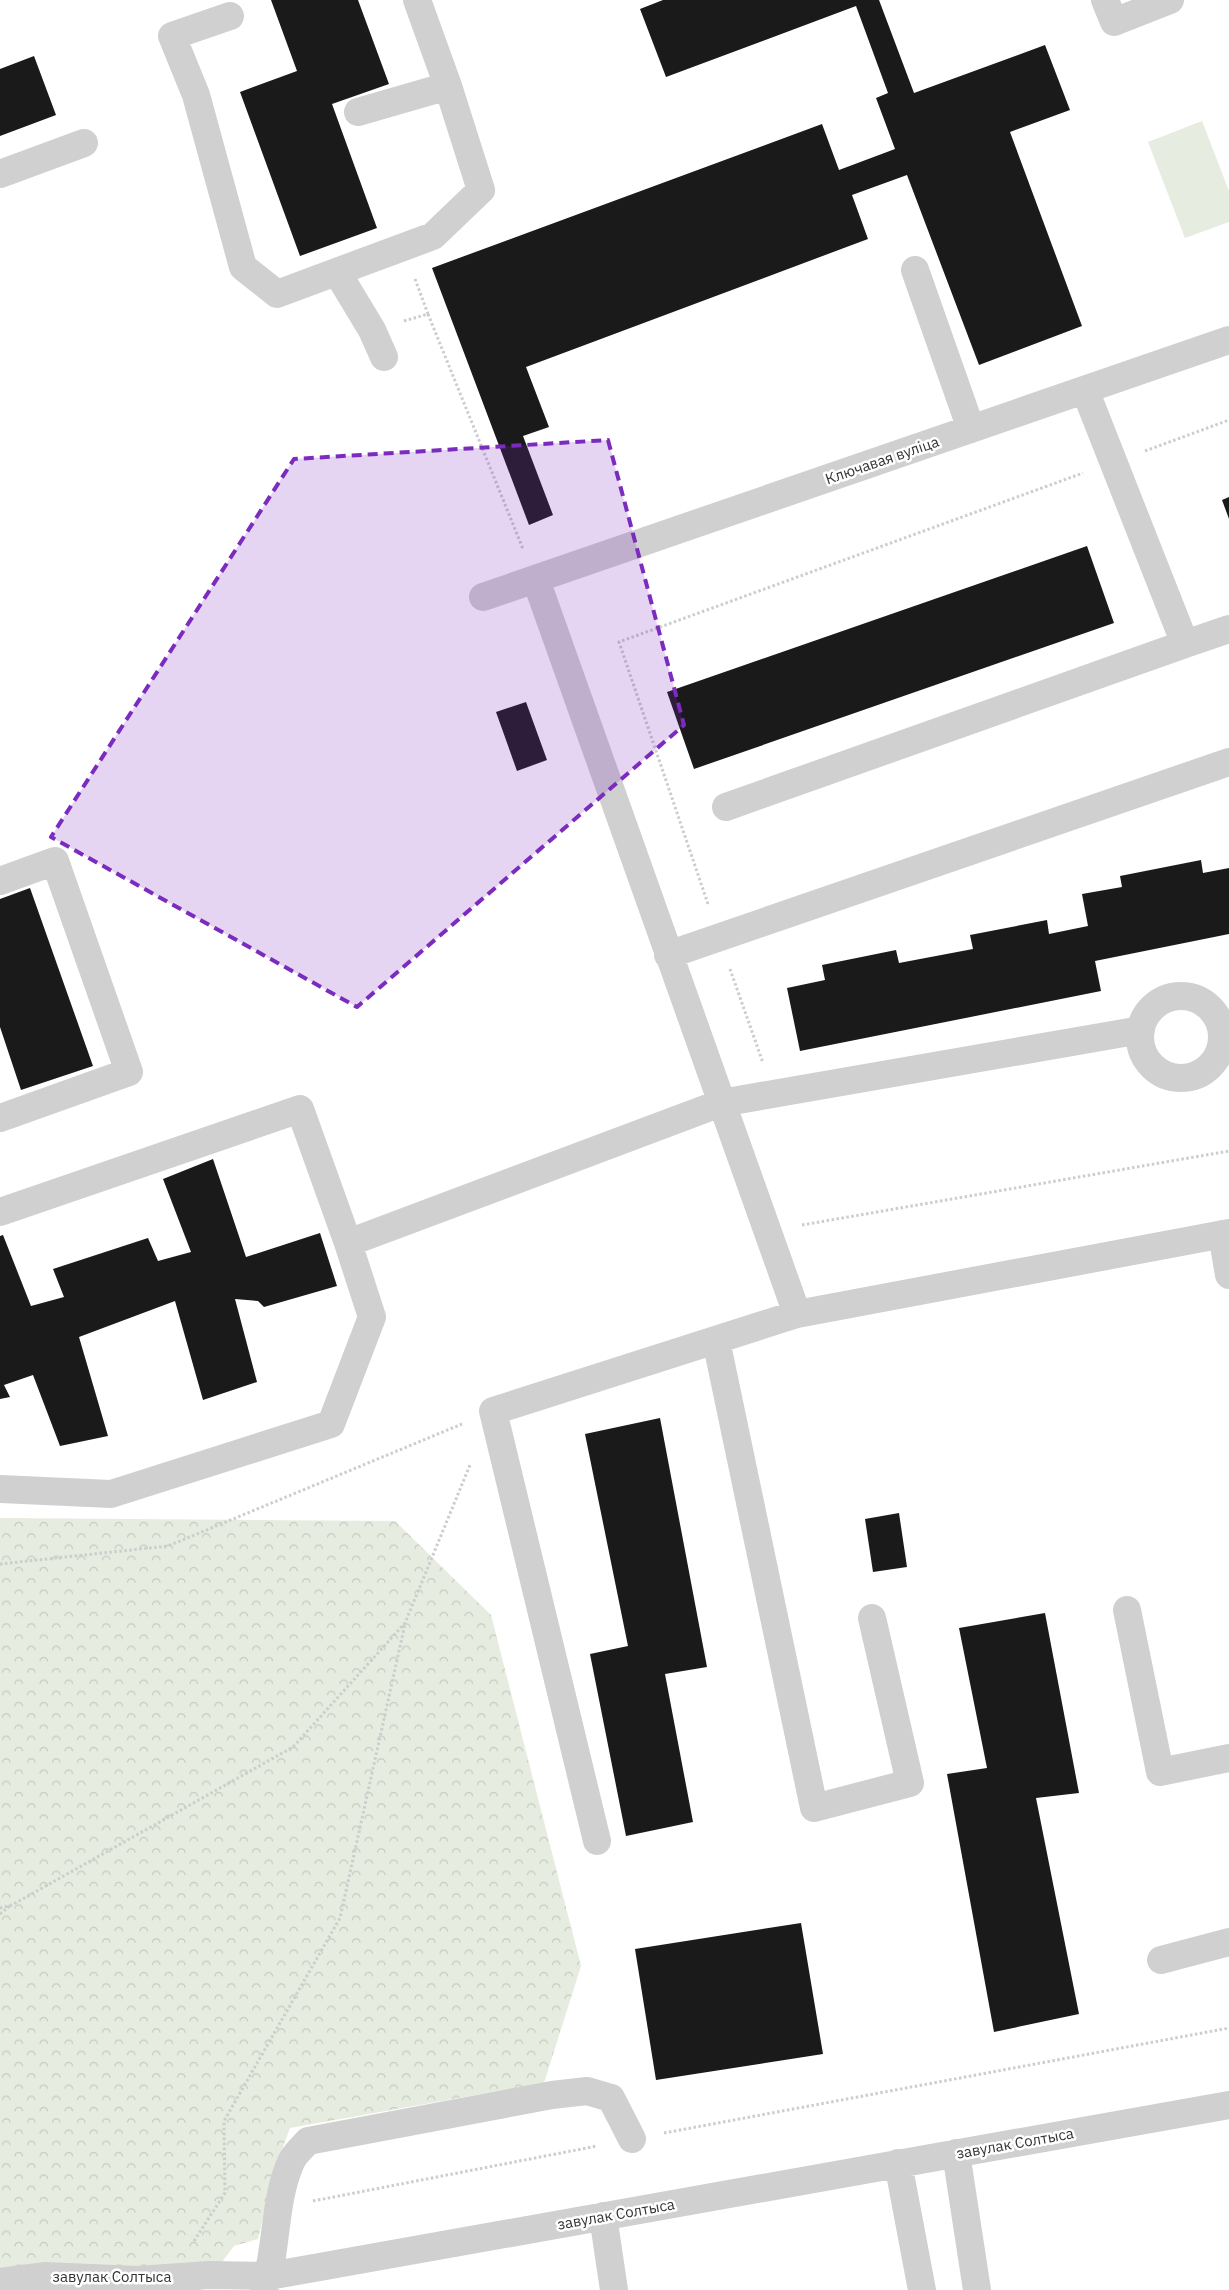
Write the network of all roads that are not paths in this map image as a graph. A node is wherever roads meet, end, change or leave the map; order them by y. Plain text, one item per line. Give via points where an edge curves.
1 (418, 0) edge
2 (1106, 0) edge
3 (1170, 0) edge
4 (230, 16) dead end
5 (448, 86) junction
6 (358, 112) dead end
7 (84, 143) dead end
8 (0, 174) edge
9 (915, 270) dead end
10 (337, 272) junction
11 (1229, 340) edge
12 (384, 357) dead end
13 (1085, 390) junction
14 (971, 429) junction
15 (536, 580) junction
16 (483, 597) dead end
17 (1229, 628) edge
18 (1185, 644) junction
19 (1229, 762) edge
20 (726, 807) dead end
21 (0, 880) edge
22 (668, 955) junction
23 (1141, 1030) dead end
24 (721, 1103) junction
25 (0, 1118) edge
26 (0, 1212) edge
27 (1225, 1234) edge
28 (348, 1243) junction
29 (1229, 1276) edge
30 (797, 1314) junction
31 (716, 1340) junction
32 (0, 1489) edge
33 (1127, 1610) dead end
34 (872, 1618) dead end
35 (1229, 1758) edge
36 (596, 1841) dead end
37 (1229, 1942) edge
38 (1161, 1960) dead end
39 (1229, 2105) edge
40 (632, 2139) road end
41 (956, 2154) junction
42 (898, 2163) junction
43 (603, 2216) junction
44 (0, 2282) edge
45 (266, 2283) edge
46 (614, 2290) edge
47 (922, 2290) edge
48 (977, 2290) edge

1 - 5 street
2 - 3 street via 1114,22
4 - 10 street via 172,36 196,96 243,267 277,294
5 - 6 street
5 - 10 street via 480,190 433,236
7 - 8 street
9 - 14 street
10 - 12 street via 372,330
11 - 13 street, Ключавая вуліца
13 - 14 street, Ключавая вуліца
13 - 18 street
14 - 15 street, Ключавая вуліца
15 - 16 street, Ключавая вуліца
15 - 22 street
17 - 18 street
18 - 20 street
19 - 22 street
21 - 25 street via 55,861 129,1072
22 - 24 street
23 - 24 street
24 - 28 street
24 - 30 street
26 - 28 street via 300,1109
27 - 29 street
27 - 30 street
28 - 32 street via 372,1317 331,1424 111,1494
30 - 31 street
31 - 34 street via 814,1808 910,1783
31 - 36 street via 493,1411
33 - 35 street via 1160,1772
37 - 38 street
39 - 41 street, завулак Солтыса
40 - 45 street via 611,2098 587,2091 542,2096 308,2141 291,2160
41 - 42 street, завулак Солтыса
41 - 48 street
42 - 43 street, завулак Солтыса
42 - 47 street
43 - 45 street, завулак Солтыса
43 - 46 street
44 - 45 street, завулак Солтыса via 44,2276 138,2280 209,2274

